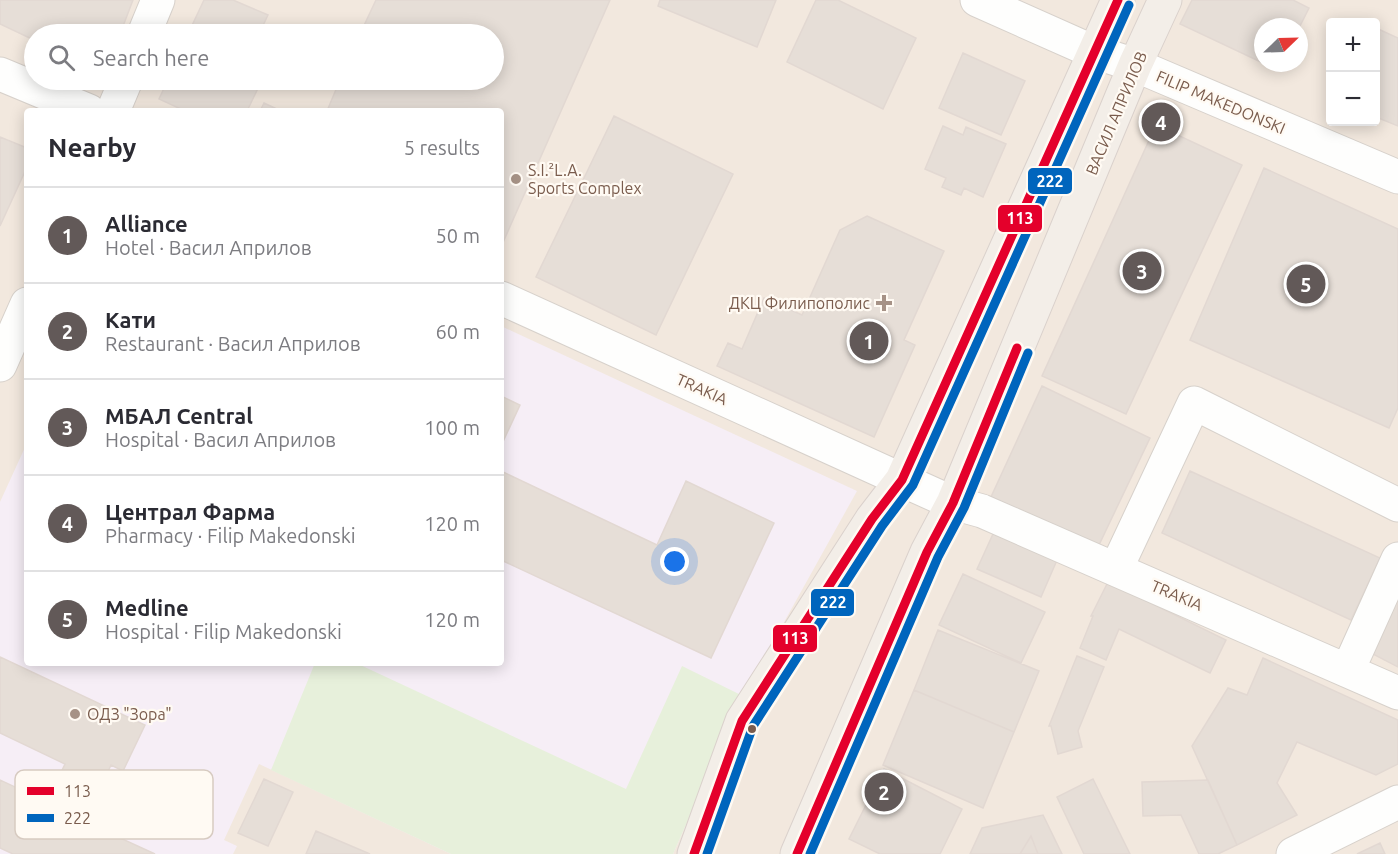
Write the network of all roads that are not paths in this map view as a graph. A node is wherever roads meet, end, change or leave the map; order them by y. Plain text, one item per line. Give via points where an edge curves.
1 (158, 0) edge
2 (977, 0) edge
3 (1118, 0) edge
4 (1165, 0) edge
5 (148, 24) edge
6 (1094, 52) junction
7 (1135, 65) junction
8 (0, 74) edge
9 (24, 84) edge
10 (38, 90) edge
11 (122, 90) edge
12 (82, 108) edge
13 (114, 108) edge
14 (1398, 177) edge
15 (504, 299) edge
16 (24, 311) edge
17 (0, 365) edge
18 (902, 480) junction
19 (953, 503) junction
20 (1398, 505) edge
21 (1129, 552) junction
22 (1398, 559) edge
23 (1348, 670) junction
24 (1398, 693) edge
25 (1398, 802) edge
26 (694, 854) edge
27 (797, 854) edge
28 (1293, 854) edge

1 - 5 street
2 - 6 street, FILIP MAKEDONSKI
3 - 6 main road
4 - 7 main road, ВАСИЛ АПРИЛОВ
6 - 7 street, FILIP MAKEDONSKI
6 - 18 main road
7 - 14 street, FILIP MAKEDONSKI
7 - 19 main road, ВАСИЛ АПРИЛОВ
8 - 9 street
10 - 12 street
11 - 13 street
15 - 18 street, TRAKIA
16 - 17 street
18 - 19 street, TRAKIA
18 - 26 main road via 872,519 742,721
19 - 21 street, TRAKIA
19 - 27 main road, ВАСИЛ АПРИЛОВ via 927,552
20 - 21 street via 1194,403 1147,501
21 - 23 street, TRAKIA
22 - 23 street
23 - 24 street, TRAKIA
25 - 28 street

